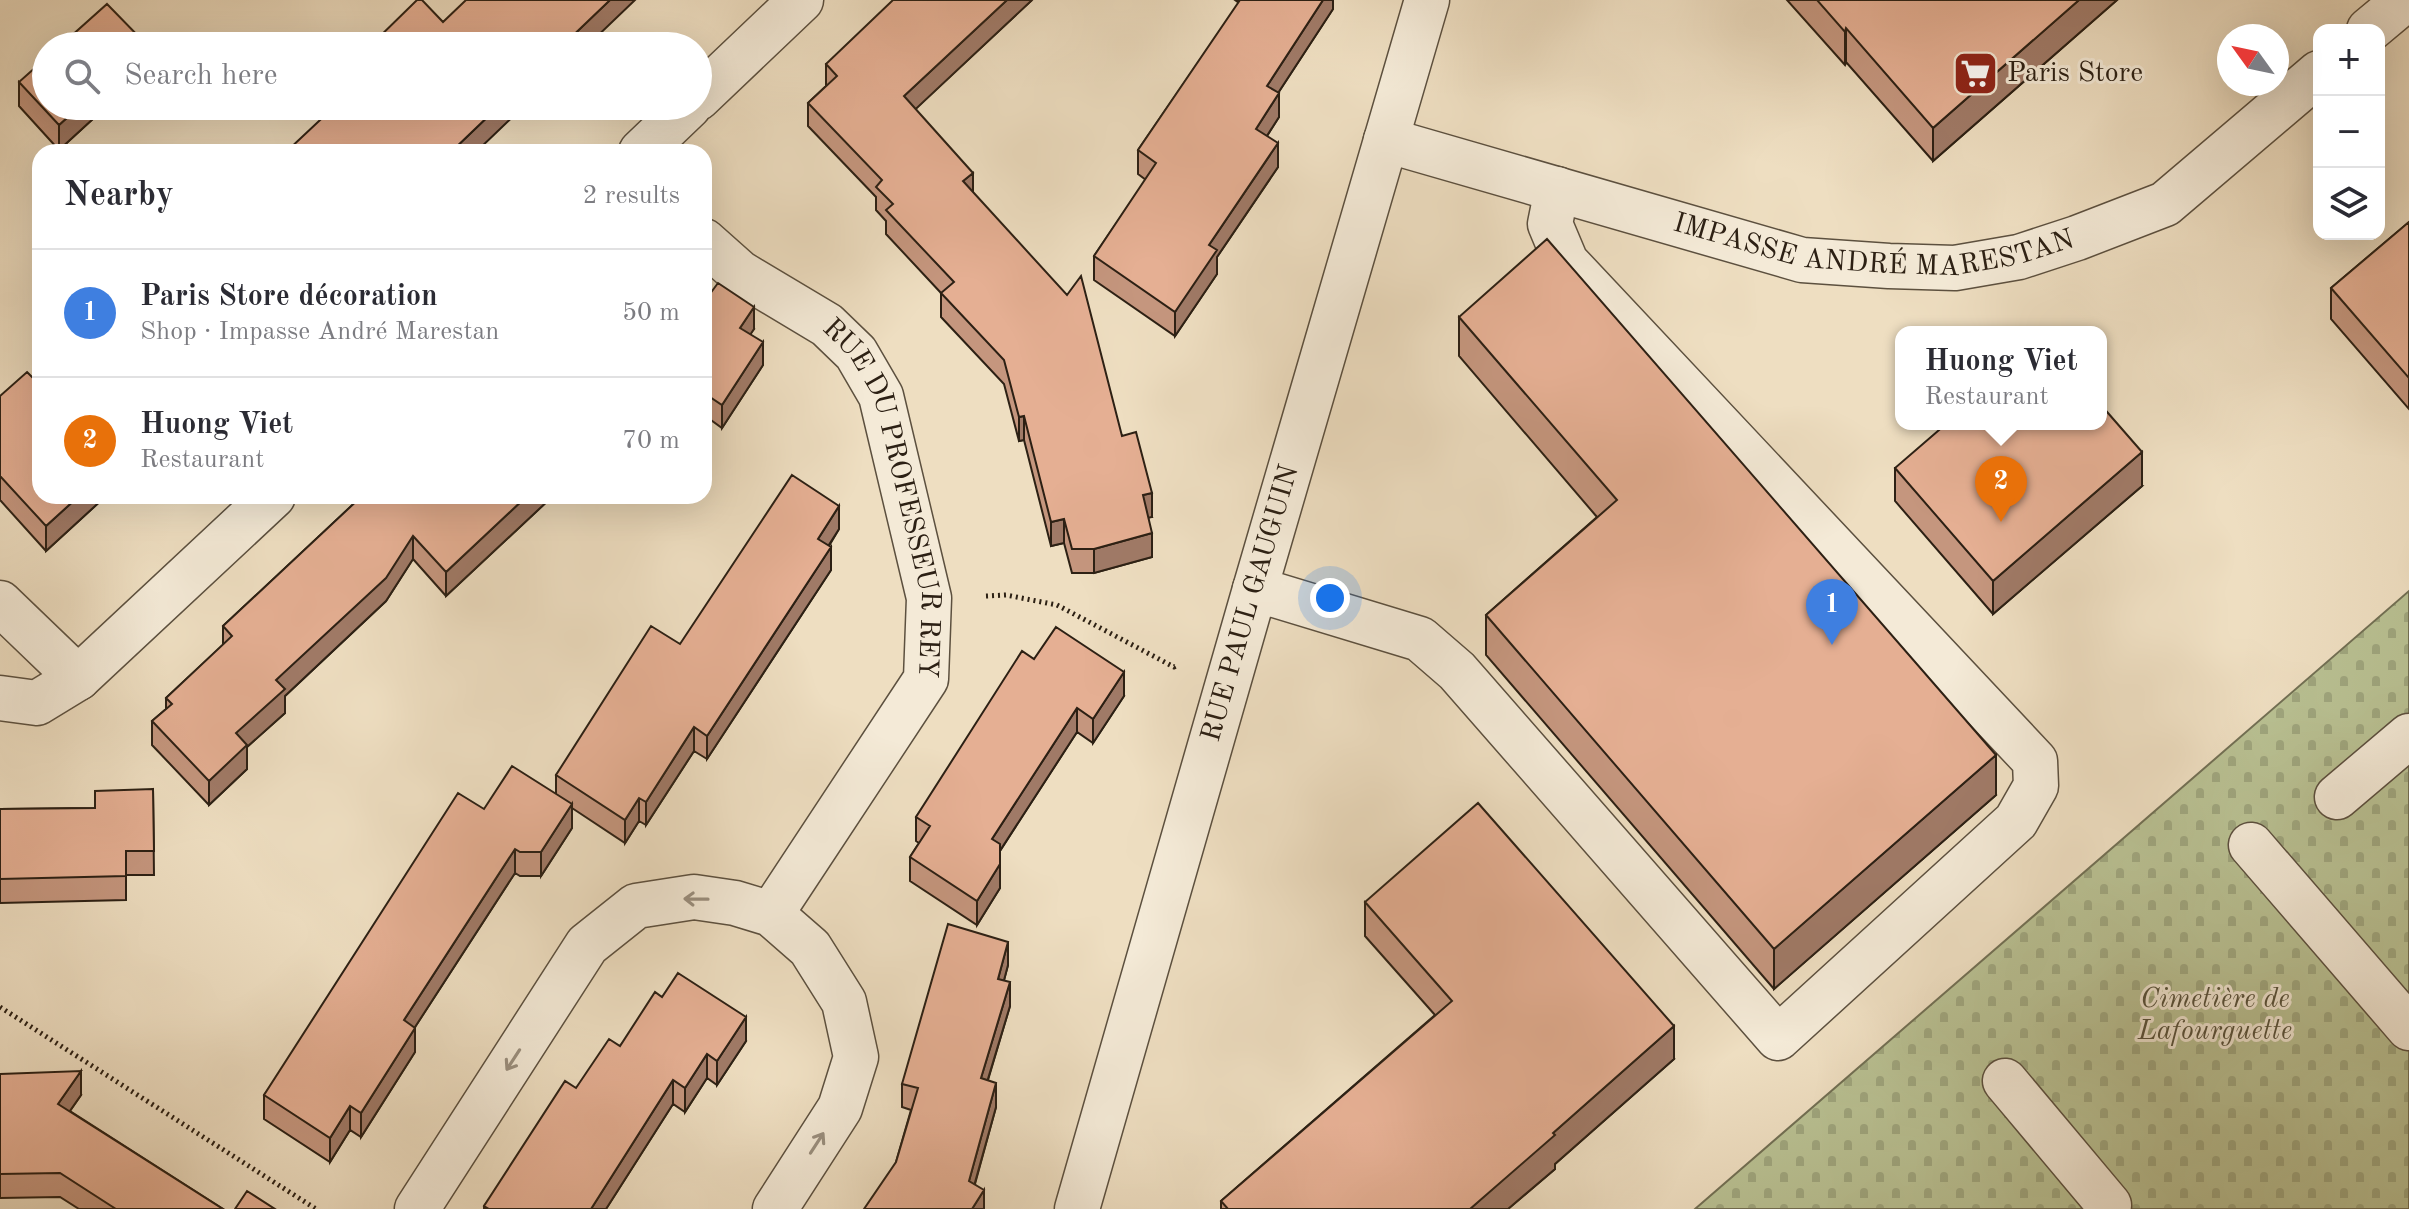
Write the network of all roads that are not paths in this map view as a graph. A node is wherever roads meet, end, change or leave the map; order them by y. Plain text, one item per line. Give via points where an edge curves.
1 (801, 0) edge
2 (1427, 0) edge
3 (2405, 0) edge
4 (2376, 24) edge
5 (2313, 78) edge
6 (712, 85) edge
7 (674, 120) edge
8 (1386, 140) junction
9 (649, 144) edge
10 (1557, 189) junction
11 (712, 248) edge
12 (264, 504) edge
13 (1255, 589) junction
14 (0, 603) edge
15 (78, 678) junction
16 (0, 698) edge
17 (2409, 736) edge
18 (2337, 797) dead end
19 (2251, 845) dead end
20 (771, 914) junction
21 (2409, 1028) edge
22 (2005, 1081) dead end
23 (2109, 1205) dead end
24 (417, 1209) edge
25 (775, 1209) edge
26 (1077, 1209) edge

1 - 6 street
2 - 8 street, RUE PAUL GAUGUIN
3 - 4 street
5 - 10 street, IMPASSE ANDRÉ MARESTAN via 2165,204 2019,257 1955,268 1802,260
7 - 9 street
8 - 10 street, IMPASSE ANDRÉ MARESTAN
8 - 13 street, RUE PAUL GAUGUIN
10 - 13 street via 1550,224 1566,262 2035,761 2036,786 2016,821 1778,1038 1457,671 1420,639
11 - 20 street, RUE DU PROFESSEUR REY via 740,273 827,325 856,353 881,396 929,598 926,679
12 - 15 street
13 - 26 street, RUE PAUL GAUGUIN
14 - 15 street
15 - 16 street via 37,703
17 - 18 street
19 - 21 street
20 -> 24 street via 694,897 636,906 587,945
25 -> 20 street via 840,1108 856,1057 844,1002 810,948
22 - 23 street

